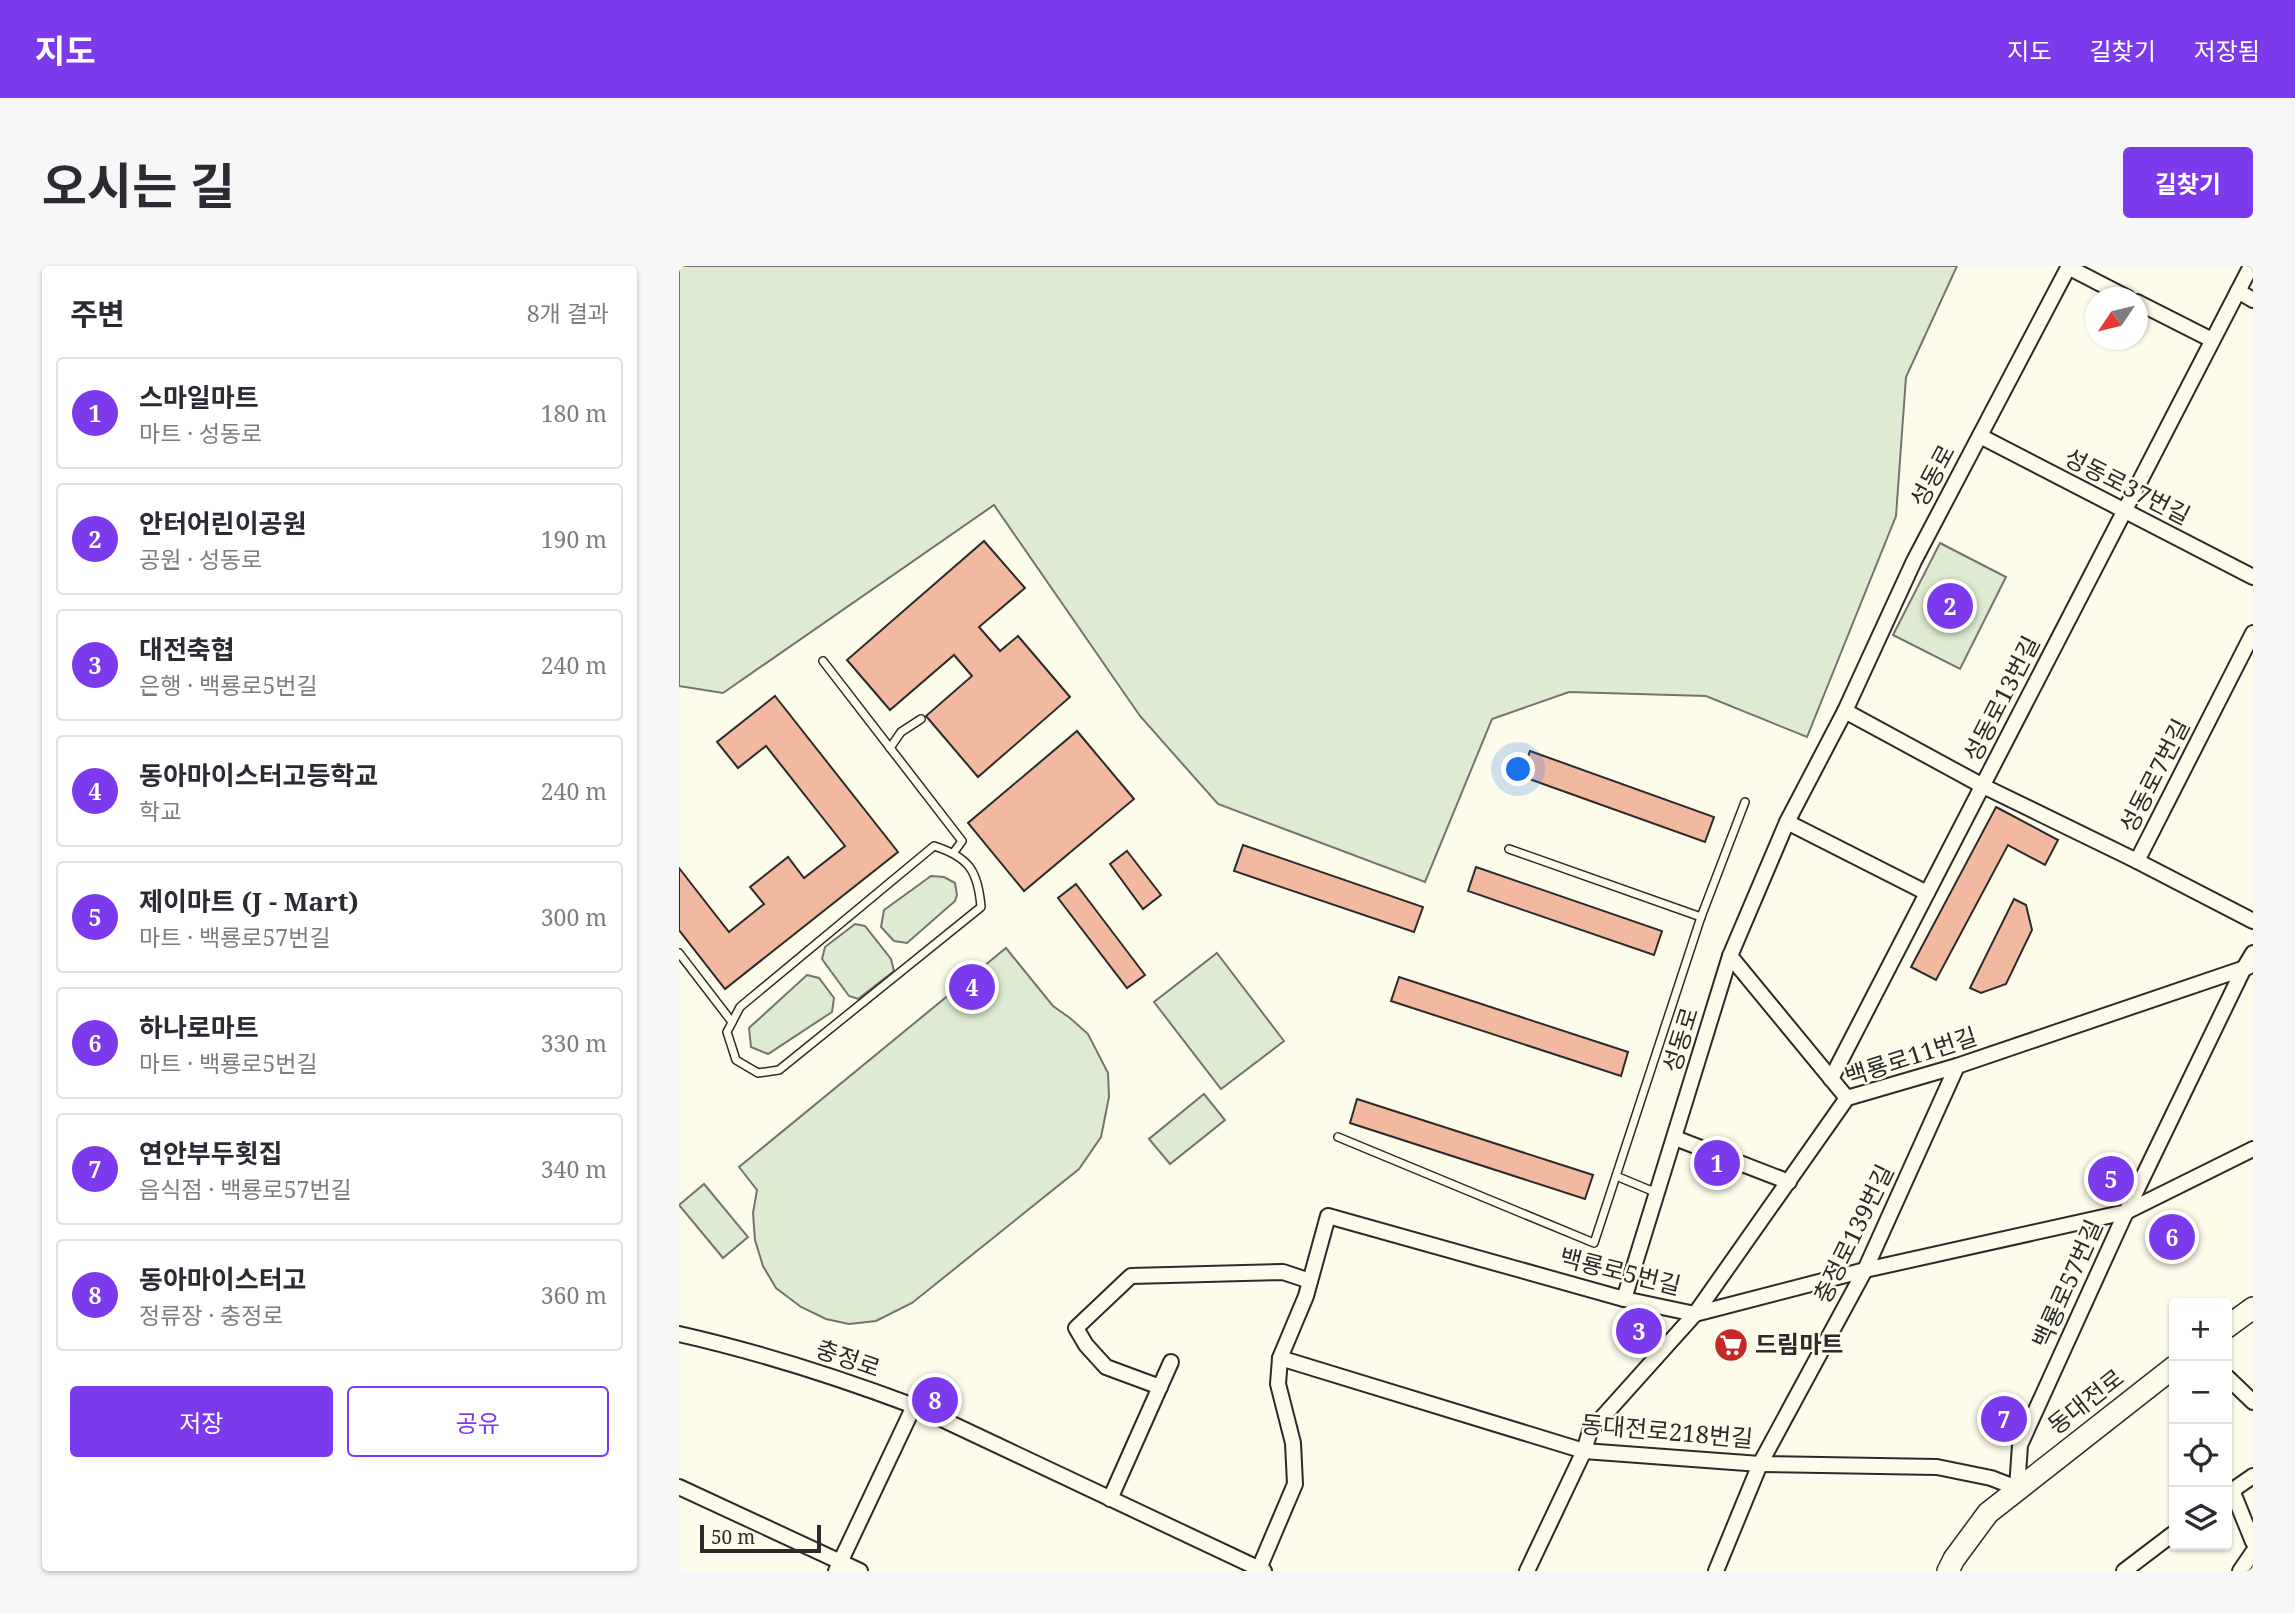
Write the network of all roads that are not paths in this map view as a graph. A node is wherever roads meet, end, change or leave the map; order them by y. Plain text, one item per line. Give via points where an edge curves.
1 (2251, 266) edge
2 (2069, 267) edge
3 (2107, 287) edge
4 (2238, 292) junction
5 (2253, 300) edge
6 (2148, 308) edge
7 (2212, 340) junction
8 (1980, 436) junction
9 (2124, 512) junction
10 (2253, 577) edge
11 (2253, 633) edge
12 (823, 661) dead end
13 (1845, 711) junction
14 (921, 719) dead end
15 (890, 748) junction
16 (1983, 786) junction
17 (1745, 802) dead end
18 (1787, 822) junction
19 (1509, 849) dead end
20 (954, 852) junction
21 (2137, 861) junction
22 (1927, 893) junction
23 (1700, 917) junction
24 (2253, 921) edge
25 (679, 953) edge
26 (2253, 953) edge
27 (1730, 956) junction
28 (2248, 967) edge
29 (732, 1022) junction
30 (1957, 1066) junction
31 (1831, 1079) junction
32 (1847, 1098) junction
33 (1338, 1137) dead end
34 (1675, 1138) junction
35 (2253, 1149) edge
36 (1616, 1176) junction
37 (1789, 1182) junction
38 (1658, 1194) junction
39 (2126, 1212) junction
40 (1865, 1270) junction
41 (1310, 1281) junction
42 (1624, 1298) junction
43 (2253, 1308) edge
44 (1695, 1314) junction
45 (2232, 1323) edge
46 (679, 1334) edge
47 (1280, 1359) junction
48 (1171, 1362) dead end
49 (2169, 1371) edge
50 (2232, 1382) edge
51 (1160, 1387) junction
52 (2253, 1402) edge
53 (914, 1406) junction
54 (1584, 1451) junction
55 (1761, 1464) junction
56 (2253, 1476) edge
57 (679, 1488) edge
58 (2017, 1488) junction
59 (2232, 1490) edge
60 (2232, 1498) edge
61 (1110, 1499) junction
62 (2169, 1538) edge
63 (2253, 1542) edge
64 (2253, 1552) edge
65 (838, 1566) edge
66 (1260, 1570) edge
67 (860, 1571) edge
68 (1527, 1571) edge
69 (1716, 1571) edge
70 (1948, 1571) edge
71 (2124, 1571) edge
72 (2240, 1571) edge

1 - 4 street, 성동로13번길
2 - 3 street
2 - 8 street, 성동로
4 - 5 street
4 - 7 street, 성동로13번길
6 - 7 street
7 - 9 street, 성동로13번길
8 - 9 street, 성동로37번길
8 - 13 street, 성동로 via 1913,561
9 - 10 street, 성동로37번길
9 - 16 street, 성동로13번길
11 - 21 street, 성동로7번길
12 - 15 lane
13 - 16 street
13 - 18 street, 성동로
14 - 15 lane via 901,732
15 - 20 lane via 962,841
16 - 21 street, 성동로7번길
16 - 22 street, 성동로13번길
17 - 23 lane
18 - 22 street
18 - 27 street, 성동로
19 - 23 lane
20 - 29 lane via 934,846 740,1007
20 - 29 lane via 971,868 981,907 779,1070 758,1073 736,1060 727,1031
21 - 24 street
22 - 31 street, 성동로13번길
23 - 36 lane
25 - 29 lane
26 - 28 street, 백룡로57번길
27 - 31 street
27 - 34 street, 성동로
28 - 30 street, 백룡로11번길
28 - 39 street, 백룡로57번길
30 - 32 street, 백룡로11번길
30 - 40 street, 충정로139번길
31 - 32 street
32 - 37 street, 백룡로11번길
33 - 36 lane via 1594,1243
34 - 37 street
34 - 38 street, 성동로
35 - 39 street, 백룡로5번길
36 - 38 lane
37 - 44 street, 백룡로11번길
38 - 42 street, 성동로
39 - 40 street, 백룡로5번길
39 - 58 street, 백룡로57번길 via 2019,1445
40 - 44 street, 백룡로5번길
40 - 55 street, 충정로139번길
41 - 42 street, 백룡로5번길 via 1328,1216
41 - 47 street, 백룡로5번길
41 - 51 street via 1283,1272 1131,1276 1076,1328 1106,1367
42 - 44 street, 백룡로5번길
43 - 45 main road
44 - 54 street, 백룡로11번길 via 1590,1431
46 - 53 street, 충정로 via 744,1349
47 - 54 street, 동대전로218번길
47 - 66 street, 백룡로5번길 via 1278,1384 1293,1443 1295,1485
48 - 51 street
49 - 58 main road, 동대전로
50 - 52 street
51 - 61 street
53 - 61 street, 충정로
53 - 65 street
54 - 55 street, 동대전로218번길
54 - 68 street, 백룡로11번길
55 - 58 street, 동대전로218번길 via 1937,1467
55 - 69 street, 충정로139번길
56 - 59 street
57 - 65 street
58 - 70 main road, 동대전로 via 1988,1513
60 - 63 street
61 - 66 street, 충정로
62 - 71 street
64 - 72 street
65 - 67 street

